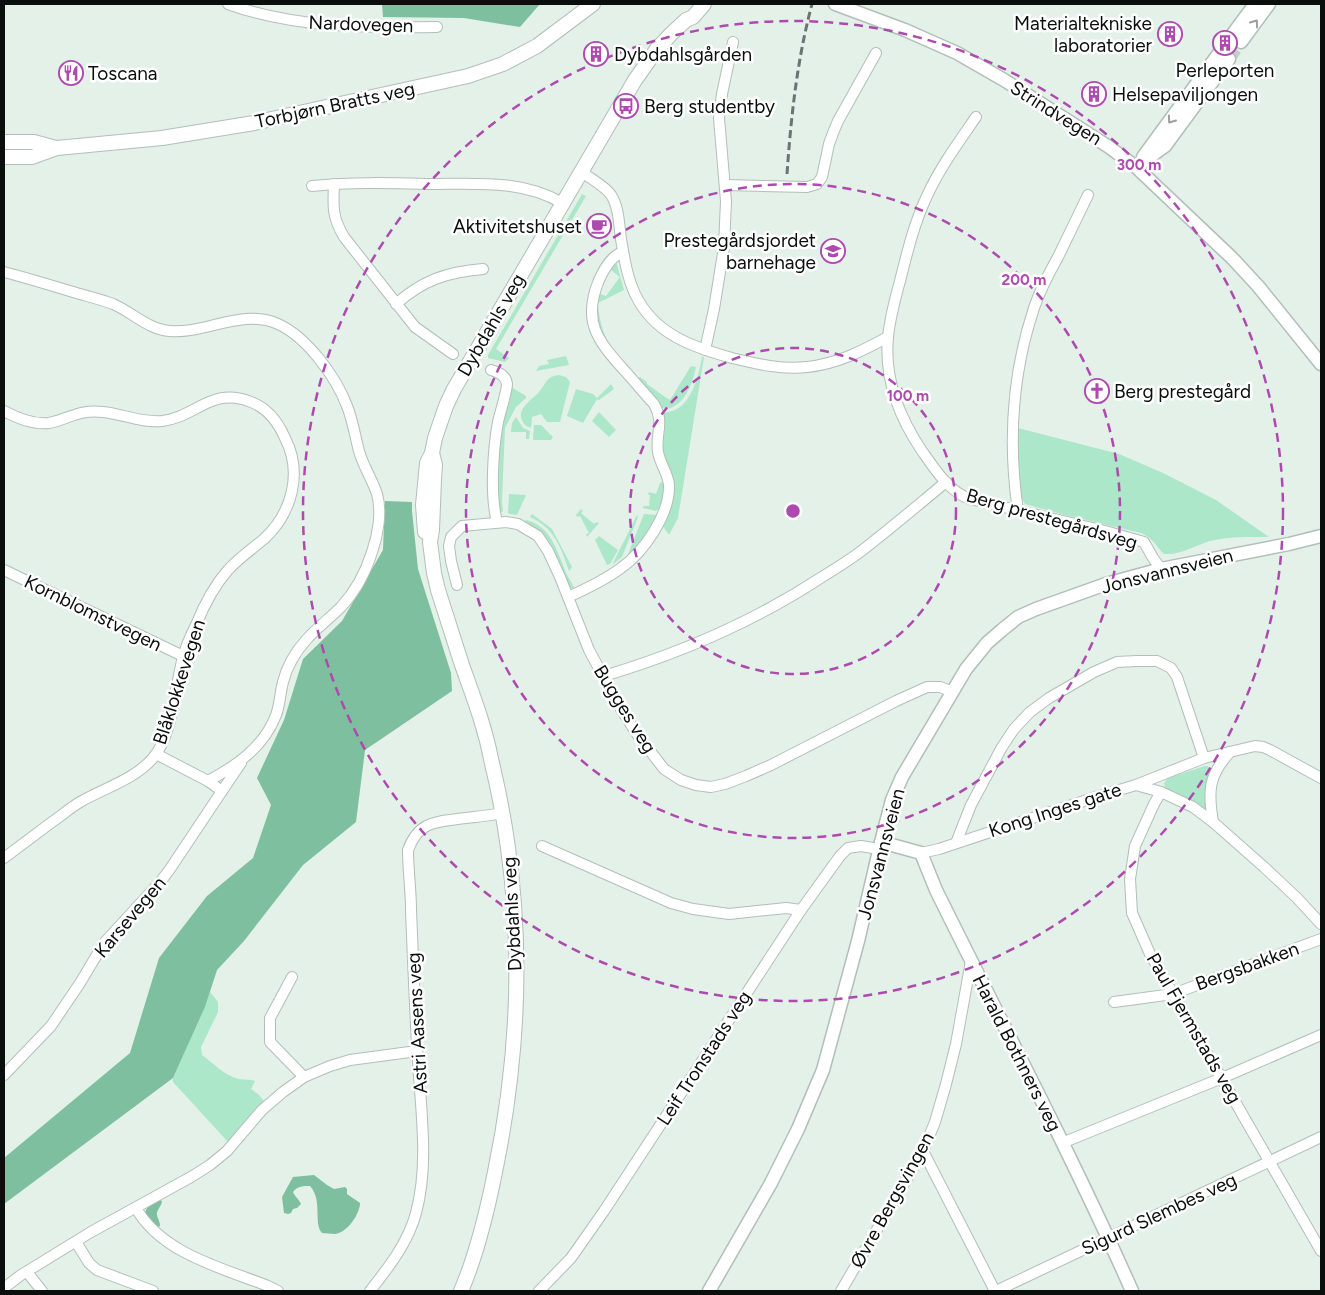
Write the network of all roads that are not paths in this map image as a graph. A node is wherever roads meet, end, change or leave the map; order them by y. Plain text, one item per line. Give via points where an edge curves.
1 (228, 4) edge
2 (594, 4) edge
3 (691, 4) edge
4 (704, 4) edge
5 (835, 4) edge
6 (1256, 4) edge
7 (1269, 4) edge
8 (686, 20) junction
9 (437, 26) dead end
10 (733, 42) dead end
11 (876, 53) dead end
12 (976, 117) dead end
13 (4, 142) edge
14 (57, 148) junction
15 (4, 157) edge
16 (1136, 167) junction
17 (581, 172) junction
18 (334, 184) junction
19 (725, 184) junction
20 (312, 186) dead end
21 (1088, 195) dead end
22 (562, 204) junction
23 (623, 252) junction
24 (483, 269) dead end
25 (4, 272) edge
26 (396, 304) junction
27 (888, 337) junction
28 (705, 350) junction
29 (453, 354) dead end
30 (1321, 364) edge
31 (491, 370) dead end
32 (4, 411) edge
33 (946, 482) junction
34 (1018, 511) junction
35 (497, 522) junction
36 (1321, 536) edge
37 (1161, 569) junction
38 (4, 570) edge
39 (457, 584) dead end
40 (568, 598) junction
41 (184, 656) junction
42 (604, 676) junction
43 (953, 692) junction
44 (1231, 752) junction
45 (156, 754) junction
46 (1204, 758) junction
47 (243, 760) junction
48 (1321, 778) edge
49 (208, 781) junction
50 (1136, 785) junction
51 (222, 792) junction
52 (1161, 792) junction
53 (502, 813) junction
54 (1212, 822) junction
55 (956, 842) junction
56 (542, 846) dead end
57 (880, 846) junction
58 (921, 854) junction
59 (4, 858) edge
60 (801, 910) junction
61 (1321, 924) edge
62 (1321, 939) edge
63 (971, 961) junction
64 (292, 977) dead end
65 (1173, 994) junction
66 (1114, 1002) dead end
67 (1321, 1035) edge
68 (417, 1051) junction
69 (4, 1076) edge
70 (304, 1077) junction
71 (1222, 1078) junction
72 (1321, 1136) edge
73 (1062, 1142) junction
74 (923, 1151) junction
75 (1270, 1161) junction
76 (136, 1208) junction
77 (1109, 1238) junction
78 (76, 1242) junction
79 (1321, 1251) edge
80 (27, 1272) junction
81 (4, 1288) edge
82 (42, 1291) edge
83 (153, 1291) edge
84 (278, 1291) edge
85 (370, 1291) edge
86 (460, 1291) edge
87 (538, 1291) edge
88 (709, 1291) edge
89 (841, 1291) edge
90 (995, 1291) edge
91 (1132, 1291) edge

1 - 9 street, Nardovegen via 301,22 384,27
2 - 14 main road, Torbjørn Bratts veg via 538,46 504,64 468,76 254,123 162,138
3 - 8 main road, Dybdahls veg
4 - 8 main road, Dybdahls veg
5 - 16 street, Strindvegen via 957,53
6 -> 7 street via 1236,39
8 - 17 main road, Dybdahls veg via 646,64
10 - 19 street via 719,118
11 - 19 street via 835,127 824,172 817,184 807,187
12 - 27 street, Berg prestegårdsveg via 926,197 912,236
13 - 14 main road, Torbjørn Bratts veg via 34,142
14 - 15 main road, Torbjørn Bratts veg via 32,157
16 -> 16 street via 1165,146 1224,55 1156,140
16 - 30 street, Strindvegen via 1232,258
17 - 22 main road, Dybdahls veg
17 - 23 street via 612,197
18 - 20 street
18 - 22 street via 499,185 534,191
18 - 26 street, Dybdahls veg via 333,210 338,227
19 - 28 street via 724,246
21 - 34 street via 1044,283 1026,333 1013,407 1014,483
22 - 53 main road, Dybdahls veg via 454,389 432,452 435,465 430,542 434,573 478,709
23 - 28 street via 635,294 652,320 667,332
23 - 40 street via 612,259 596,288 592,311 595,332 658,411 657,444 669,489 662,516 641,549 622,568
24 - 26 street, Dybdahls veg via 434,279
25 - 47 street via 114,304 164,330 190,330 244,319 277,324 309,348 342,394 363,464 378,499 379,515 373,551 347,600 294,655 285,674 271,726
26 - 29 street, Dybdahls veg via 415,327
27 - 28 street via 838,361 808,367 787,368 749,362
27 - 33 street, Berg prestegårdsveg via 890,373 899,410 918,445
31 - 35 street via 500,372 507,383 494,453 494,511
32 - 41 street, Blåklokkevegen via 43,423 83,412 162,421 213,400 233,397 259,405 276,422 286,440 295,473 289,500 280,521 219,582 205,605
33 - 34 street, Berg prestegårdsveg via 966,498
33 - 42 street via 860,552 779,603 735,627 671,654
34 - 37 street, Berg prestegårdsveg via 1144,542
35 - 39 street, Bugges veg via 462,526 452,537 449,546
35 - 40 street, Bugges veg via 518,524 538,536
36 - 37 street, Jonsvannsveien
37 - 43 street, Jonsvannsveien via 1106,584 1018,617 987,643
38 - 41 street, Kornblomstvegen
40 - 42 street, Bugges veg via 589,650
41 - 45 street, Blåklokkevegen via 171,716
42 - 43 street, Bugges veg via 637,734 664,769 681,780 711,787 771,766 927,686
43 - 57 street, Jonsvannsveien via 902,777 892,800
44 - 46 street
44 - 48 street via 1263,747
44 - 54 street via 1214,775 1210,790
45 - 49 street
45 - 59 street, Blåklokkevegen via 143,768 80,802
46 - 50 street
46 - 55 street via 1177,677 1171,668 1157,661 1117,662 1049,698 1014,729 971,805
47 - 49 street
47 - 51 street, Karsevegen
49 - 51 street
50 - 52 street, Kong Inges gate
50 - 55 street, Kong Inges gate
51 - 69 street, Karsevegen via 161,881 104,943 51,1026
52 - 54 street, Kong Inges gate via 1193,807
52 - 65 street, Paul Fjermstads veg via 1135,846 1130,879 1132,913
53 - 68 street, Astri Aasens veg via 434,822 411,841 408,850
53 - 86 main road, Dybdahls veg via 515,935 513,1053 494,1179
54 - 61 street, Kong Inges gate via 1297,898
55 - 58 street, Kong Inges gate
56 - 60 street via 671,903 693,909 729,914 786,908
57 - 58 street
57 - 60 street, Leif Tronstads veg via 848,848
57 - 88 street, Jonsvannsveien via 823,1070 771,1183
58 - 63 street, Harald Bothners veg
60 - 87 street, Leif Tronstads veg via 604,1211 570,1258
62 - 65 street, Bergsbakken
63 - 73 street, Harald Bothners veg
63 - 74 street, Øvre Bergsvingen via 946,1084
64 - 70 street via 270,1018 270,1042
65 - 66 street, Bergsbakken
65 - 71 street, Paul Fjermstads veg
67 - 71 street
68 - 70 street via 350,1060
68 - 85 street, Astri Aasens veg via 423,1151 419,1199 406,1238
70 - 76 street via 262,1110 227,1151 191,1177
71 - 73 street
71 - 75 street, Paul Fjermstads veg
72 - 75 street, Sigurd Slembes veg
73 - 77 street, Harald Bothners veg
74 - 89 street, Øvre Bergsvingen
74 - 90 street
75 - 77 street, Sigurd Slembes veg
75 - 79 street, Paul Fjermstads veg
76 - 78 street
76 - 84 street via 152,1230 170,1244 191,1256
77 - 90 street, Sigurd Slembes veg
77 - 91 street, Harald Bothners veg
78 - 80 street
78 - 83 street via 97,1270
80 - 81 street
80 - 82 street

